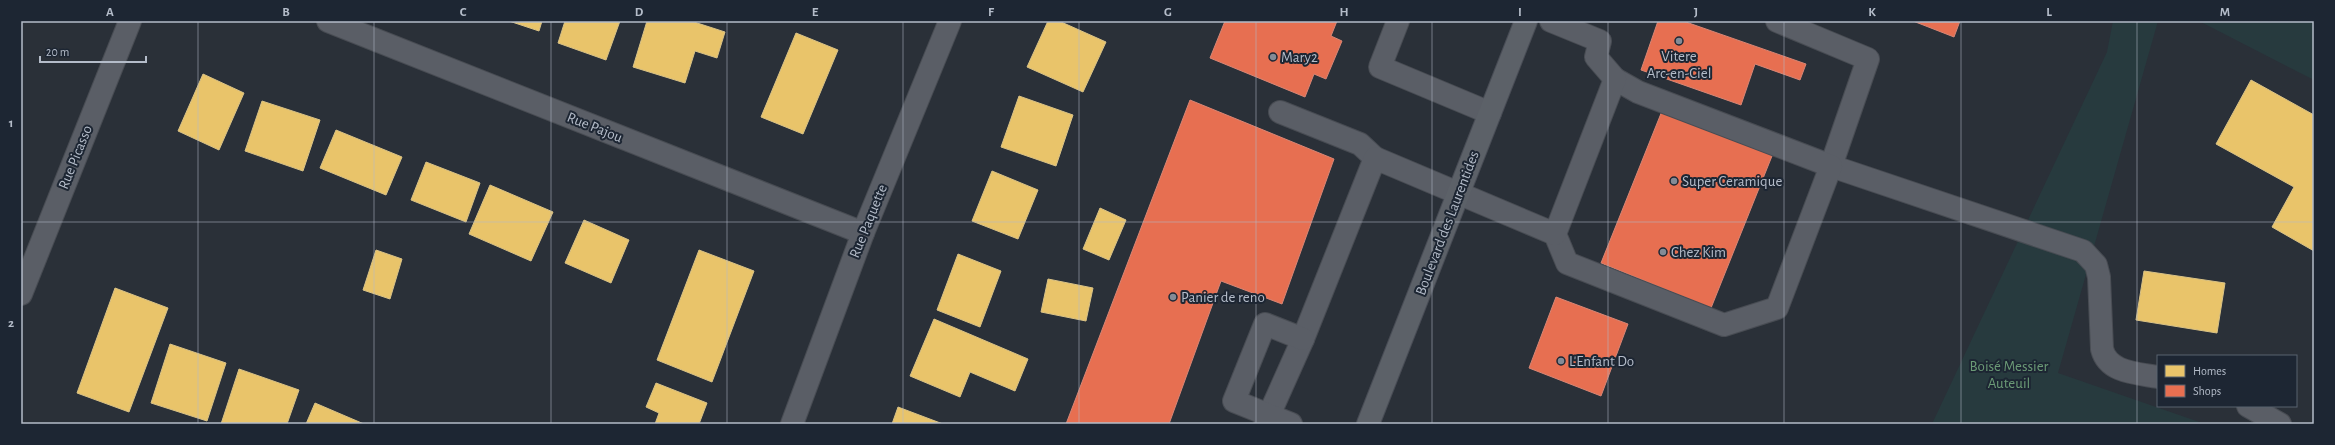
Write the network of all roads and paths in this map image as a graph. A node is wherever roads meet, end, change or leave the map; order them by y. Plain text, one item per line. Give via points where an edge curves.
1 (130, 21) edge
2 (328, 21) edge
3 (950, 21) edge
4 (1398, 21) edge
5 (1526, 21) edge
6 (1551, 21) edge
7 (1777, 21) edge
8 (1615, 79) junction
9 (1280, 112) dead end
10 (1490, 113) junction
11 (1375, 158) junction
12 (1831, 166) junction
13 (1459, 192) junction
14 (863, 233) junction
15 (1555, 234) junction
16 (21, 294) edge
17 (1303, 338) junction
18 (2157, 377) edge
19 (2250, 407) edge
20 (1267, 419) edge
21 (792, 424) edge
22 (1292, 424) edge
23 (1368, 424) edge
24 (2280, 424) edge

1 - 16 street, Rue Picasso
2 - 14 street, Rue Pajou
3 - 14 street, Rue Paquette
4 - 10 street via 1380,67
5 - 10 main road, Boulevard des Laurentides
6 - 8 street via 1600,41 1596,58
7 - 12 street via 1868,59
8 - 12 street via 1638,92
8 - 15 street
9 - 11 street via 1360,144
10 - 13 main road, Boulevard des Laurentides
11 - 13 street
11 - 17 street
12 - 15 street via 1777,308 1724,325 1567,262
12 - 18 street via 2083,251 2096,265 2099,277 2104,359 2120,369
13 - 15 street
13 - 23 main road, Boulevard des Laurentides
14 - 21 street, Rue Paquette
17 - 20 street
17 - 20 street via 1265,324 1234,401
19 - 24 street
20 - 22 street

